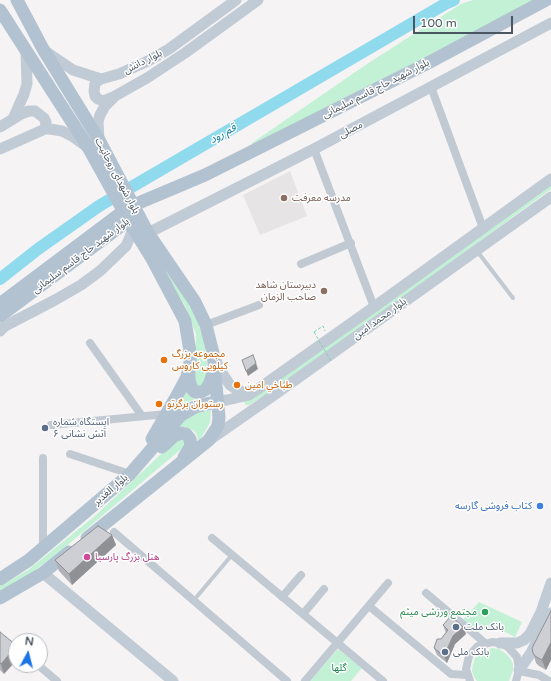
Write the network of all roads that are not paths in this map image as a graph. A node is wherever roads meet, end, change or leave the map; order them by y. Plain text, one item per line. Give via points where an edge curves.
1 (17, 0) edge
2 (236, 0) edge
3 (258, 0) edge
4 (546, 0) edge
5 (0, 10) edge
6 (551, 23) edge
7 (43, 49) junction
8 (26, 50) junction
9 (101, 79) junction
10 (431, 87) junction
11 (115, 96) junction
12 (13, 119) junction
13 (0, 127) edge
14 (47, 129) junction
15 (93, 144) junction
16 (0, 149) edge
17 (314, 149) junction
18 (204, 175) junction
19 (551, 179) edge
20 (551, 197) edge
21 (132, 228) junction
22 (483, 228) junction
23 (148, 232) junction
24 (351, 243) junction
25 (476, 250) junction
26 (301, 264) dead end
27 (513, 298) dead end
28 (0, 304) edge
29 (259, 305) dead end
30 (374, 307) junction
31 (0, 316) edge
32 (206, 325) junction
33 (0, 331) edge
34 (90, 343) dead end
35 (213, 353) junction
36 (189, 369) junction
37 (214, 369) junction
38 (258, 389) junction
39 (241, 397) junction
40 (218, 400) junction
41 (249, 412) junction
42 (167, 414) junction
43 (142, 416) junction
44 (51, 425) dead end
45 (209, 440) junction
46 (70, 454) dead end
47 (43, 458) dead end
48 (178, 464) junction
49 (130, 474) junction
50 (114, 532) dead end
51 (212, 538) dead end
52 (43, 548) junction
53 (232, 556) junction
54 (43, 573) junction
55 (301, 575) dead end
56 (0, 579) edge
57 (388, 583) dead end
58 (551, 583) edge
59 (324, 589) dead end
60 (426, 593) dead end
61 (282, 597) junction
62 (0, 598) edge
63 (193, 601) junction
64 (369, 606) junction
65 (551, 613) edge
66 (303, 614) junction
67 (338, 643) junction
68 (485, 643) junction
69 (500, 643) junction
70 (519, 671) junction
71 (48, 673) edge
72 (468, 678) edge
73 (57, 681) edge
74 (173, 681) edge
75 (288, 681) edge
76 (305, 681) edge
77 (383, 681) edge
78 (516, 681) edge
79 (549, 681) edge

1 - 7 main road, بلوار شهدای روحانیت
2 - 9 main road, بلوار دانش via 169,49 119,74
3 - 11 main road, بلوار دانش via 185,53
4 - 18 main road, بلوار شهید حاج قاسم سلیمانی via 428,63
5 - 8 main road, بلوار شهدای روحانیت
6 - 10 main road, مصلی
7 - 9 main road via 73,70
7 - 15 main road, بلوار شهدای روحانیت
8 - 12 main road via 27,84
8 - 15 main road, بلوار شهدای روحانیت
9 - 11 main road via 95,83 95,96 103,101
10 - 17 main road, مصلی
10 - 22 street
11 - 15 main road, بلوار دانش via 100,115
12 - 13 main road
12 - 14 main road via 35,110 44,118
14 - 15 main road
14 - 16 main road
15 - 21 main road, بلوار شهدای روحانیت, bridge
15 - 23 main road, بلوار شهدای روحانیت, bridge
17 - 23 main road, مصلی
17 - 24 street
18 - 28 main road, بلوار شهید حاج قاسم سلیمانی via 129,207
18 - 31 main road, بلوار شهید حاج قاسم سلیمانی via 133,217
19 - 22 main road, بلوار محمد امین
20 - 25 main road, بلوار محمد امین
21 - 33 main road via 126,246 100,271 62,297
21 - 36 main road, بلوار شهدای روحانیت via 151,257 185,321 190,351
22 - 30 main road, بلوار محمد امین
23 - 32 main road, بلوار شهدای روحانیت via 195,302
24 - 26 street
24 - 30 street
25 - 27 lane
25 - 41 main road, بلوار محمد امین
29 - 32 street
30 - 38 main road, بلوار محمد امین
32 - 35 main road, بلوار شهدای روحانیت
34 - 43 street
35 - 37 main road, بلوار شهدای روحانیت
35 - 38 main road via 225,378 236,389 249,392
36 - 37 main road via 189,380 195,392 205,390
36 - 42 main road
37 - 40 main road, بلوار شهدای روحانیت
38 - 39 main road, بلوار محمد امین
39 - 40 main road, بلوار محمد امین
39 - 41 main road via 241,410
40 - 45 main road, بلوار شهدای روحانیت via 218,426
40 - 49 main road, بلوار الغدیر via 195,407 181,415
41 - 45 main road, بلوار محمد امین
42 - 43 street
42 - 49 main road
43 - 44 street
45 - 48 main road
46 - 49 street
47 - 52 street
48 - 49 main road via 191,446 190,439 182,433 174,436
48 - 54 main road
49 - 52 main road, بلوار الغدیر
50 - 63 street
51 - 53 street
52 - 56 main road, بلوار الغدیر
53 - 61 street
53 - 63 lane
54 - 62 main road
54 - 74 main road
55 - 61 street
57 - 64 street
58 - 69 main road via 530,634 516,643
59 - 66 street
60 - 68 street
61 - 66 street
63 - 75 street
64 - 67 street
64 - 72 street via 451,674
65 - 70 main road
66 - 67 street
67 - 76 street
67 - 77 street
68 - 69 street
68 - 72 street via 476,648 470,656 467,665
69 - 70 street via 508,646 514,653
70 - 78 street
70 - 79 street via 539,675
71 - 73 street

